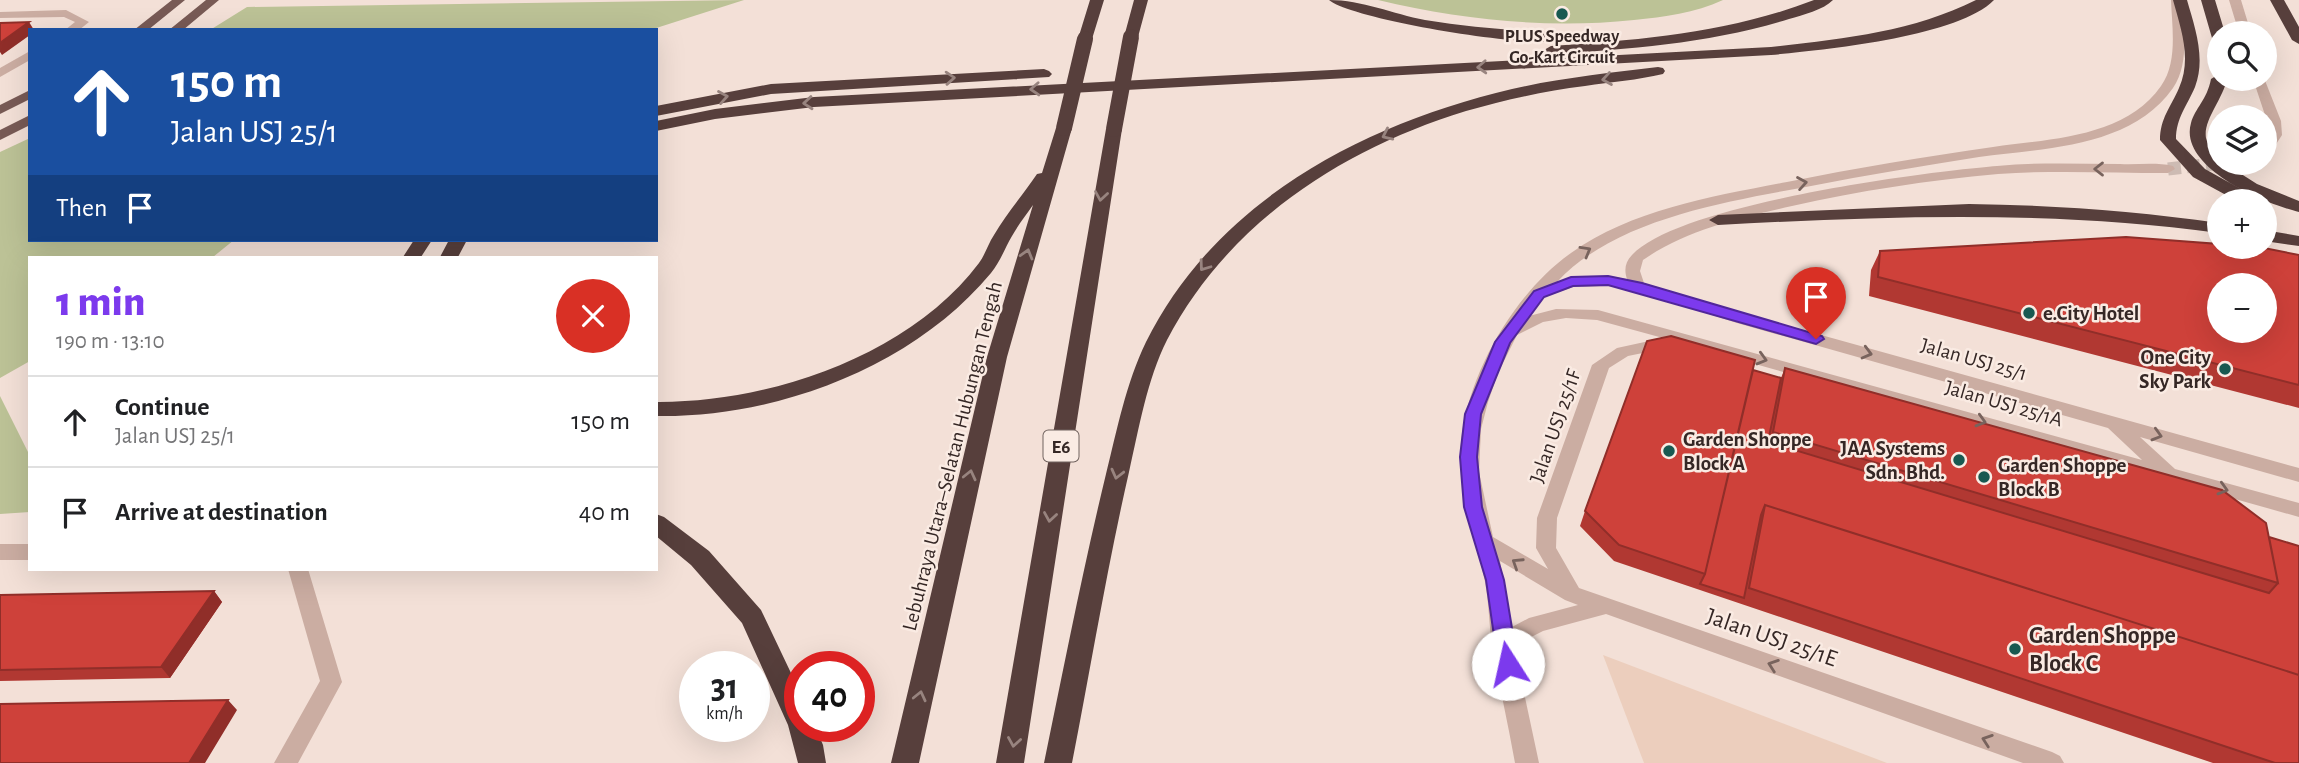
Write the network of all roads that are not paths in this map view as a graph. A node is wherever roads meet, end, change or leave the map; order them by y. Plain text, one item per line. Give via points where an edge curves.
1 (179, 0) edge
2 (213, 0) edge
3 (1097, 0) edge
4 (1141, 0) edge
5 (1336, 0) edge
6 (1826, 0) edge
7 (1987, 0) edge
8 (2178, 0) edge
9 (2208, 0) edge
10 (2235, 0) edge
11 (2277, 0) edge
12 (2285, 14) junction
13 (0, 15) edge
14 (2214, 21) edge
15 (2241, 21) edge
16 (2299, 26) edge
17 (74, 28) edge
18 (143, 28) edge
19 (178, 28) edge
20 (1713, 35) junction
21 (2299, 40) edge
22 (1770, 51) junction
23 (28, 56) edge
24 (0, 73) edge
25 (2216, 91) edge
26 (28, 95) edge
27 (0, 110) edge
28 (658, 111) edge
29 (28, 121) edge
30 (658, 126) edge
31 (0, 136) edge
32 (1053, 166) junction
33 (2168, 169) tunnel mouth
34 (2228, 189) edge
35 (2299, 207) edge
36 (2277, 213) edge
37 (1718, 220) junction
38 (2299, 221) edge
39 (2207, 226) edge
40 (2277, 237) edge
41 (2299, 241) edge
42 (1637, 286) junction
43 (1539, 294) junction
44 (1696, 341) junction
45 (1503, 342) junction
46 (658, 409) edge
47 (2110, 422) junction
48 (2171, 474) junction
49 (2299, 475) edge
50 (2299, 510) edge
51 (658, 525) edge
52 (1484, 541) junction
53 (0, 552) edge
54 (28, 552) edge
55 (299, 571) edge
56 (1572, 594) junction
57 (1606, 606) junction
58 (1503, 642) junction
59 (784, 687) edge
60 (808, 742) edge
61 (286, 763) edge
62 (812, 763) edge
63 (905, 763) edge
64 (1010, 763) edge
65 (1058, 763) edge
66 (1527, 763) edge
67 (2052, 763) edge

1 - 18 main road
2 - 19 main road
3 - 32 highway, Lebuhraya Utara–Selatan Hubungan Tengah, bridge
4 -> 64 highway, E6, bridge via 1114,129
5 - 20 highway via 1402,19 1483,32 1610,38
6 - 20 highway via 1762,24
7 - 22 highway via 1937,22 1889,34
8 - 34 highway via 2193,47 2188,84 2167,124 2168,140 2199,173
43 -> 8 street via 1558,270 1579,254 1615,235 1703,204 1890,167 2091,136 2161,97 2175,71
9 - 14 highway
10 - 15 street
11 - 12 highway
12 - 16 highway
12 - 21 highway
13 - 17 street via 66,13 83,22
28 -> 20 highway via 771,89 1590,48
22 -> 30 highway via 814,102
22 -> 65 highway via 1514,93 1436,116 1362,148 1293,186 1214,251 1157,341 1138,390 1110,502
23 - 24 street
25 - 35 highway via 2199,124 2198,142 2210,161 2250,187
26 - 27 main road
29 - 31 main road
32 - 46 highway via 964,292 922,330 878,358 825,380 764,397 684,410
63 -> 32 highway, Lebuhraya Utara–Selatan Hubungan Tengah via 997,357
33 -> 37 street via 2000,170 1944,176 1787,203
36 - 38 highway
37 - 39 highway via 2005,208 2101,213
37 - 42 street via 1675,234 1642,253 1631,271
40 - 41 highway
42 - 43 street, Jalan USJ 25/1 via 1571,282
42 -> 47 street, Jalan USJ 25/1
43 - 45 street
44 - 45 street, Jalan USJ 25/1A via 1598,315 1562,312 1531,319
44 -> 48 street, Jalan USJ 25/1A
44 - 56 street, Jalan USJ 25/1F via 1654,344 1623,352 1601,365 1547,518 1546,548
45 - 52 street via 1473,414 1469,457 1473,507
47 - 48 street
47 -> 49 street, Jalan USJ 25/1
48 -> 50 street, Jalan USJ 25/1A
51 - 59 highway via 700,558 752,617
56 -> 52 street, Jalan USJ 25/1E
52 - 58 street via 1495,580
53 - 54 street
55 - 61 street via 331,682
56 - 57 street, Jalan USJ 25/1E
57 - 58 street via 1537,624
67 -> 57 street, Jalan USJ 25/1E
58 - 66 street
60 - 62 highway

